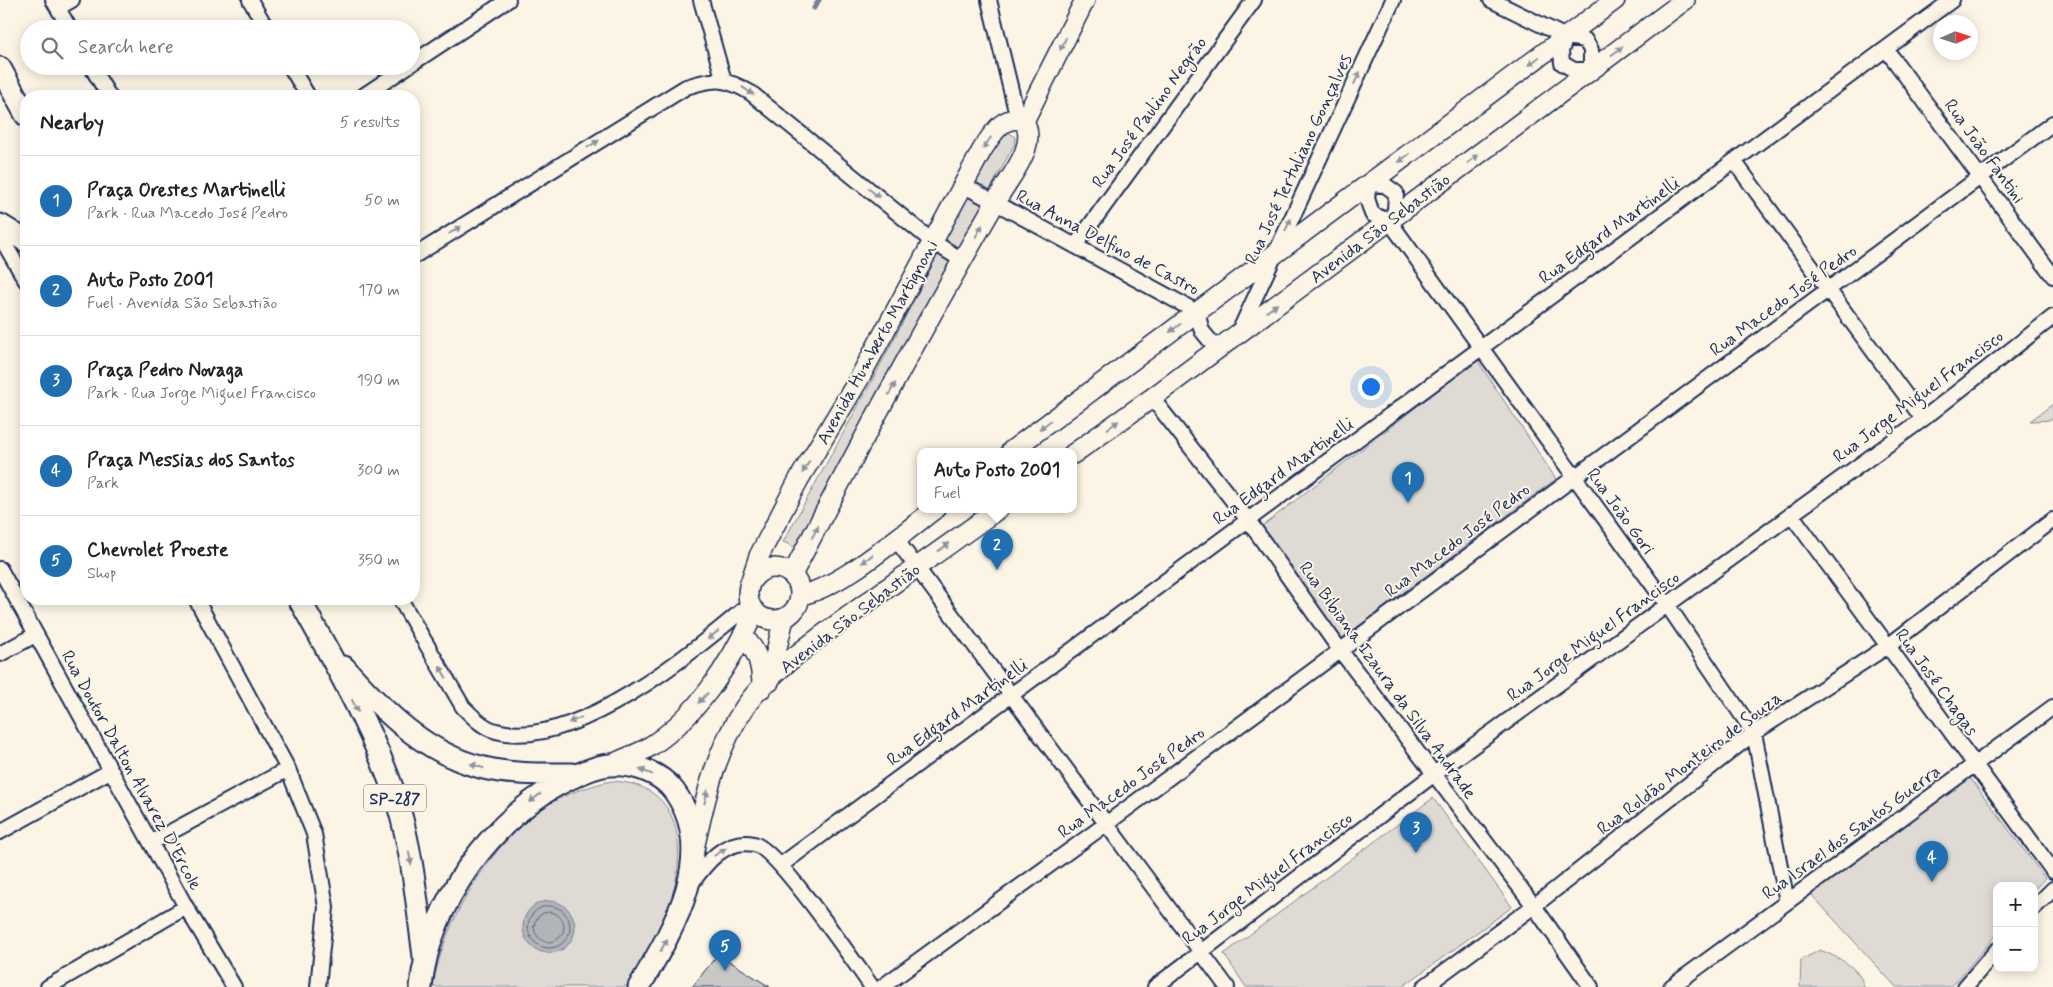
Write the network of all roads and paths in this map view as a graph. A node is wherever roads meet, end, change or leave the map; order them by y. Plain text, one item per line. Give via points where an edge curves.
1 (72, 0) edge
2 (250, 0) edge
3 (508, 0) edge
4 (701, 0) edge
5 (989, 0) edge
6 (1084, 0) edge
7 (1254, 0) edge
8 (1393, 0) edge
9 (1492, 0) edge
10 (1615, 0) edge
11 (1685, 0) edge
12 (1928, 0) edge
13 (1952, 0) edge
14 (55, 4) edge
15 (1936, 12) junction
16 (65, 20) edge
17 (262, 20) edge
18 (1566, 37) junction
19 (1886, 49) junction
20 (420, 58) edge
21 (0, 68) edge
22 (1591, 70) junction
23 (96, 75) edge
24 (295, 75) edge
25 (395, 75) edge
26 (724, 81) junction
27 (105, 90) edge
28 (304, 90) edge
29 (372, 90) edge
30 (20, 103) edge
31 (1021, 120) junction
32 (2053, 123) edge
33 (1734, 161) junction
34 (1980, 177) junction
35 (1369, 184) junction
36 (963, 185) junction
37 (995, 203) junction
38 (1390, 222) junction
39 (0, 225) edge
40 (0, 236) edge
41 (20, 237) edge
42 (933, 242) junction
43 (1074, 246) junction
44 (420, 252) edge
45 (1273, 258) junction
46 (962, 260) junction
47 (20, 271) edge
48 (2053, 276) edge
49 (1828, 290) junction
50 (1197, 312) junction
51 (2053, 317) edge
52 (1238, 333) junction
53 (1481, 348) junction
54 (1218, 349) junction
55 (1152, 398) junction
56 (1923, 419) junction
57 (1015, 448) edge
58 (1077, 451) edge
59 (1573, 477) junction
60 (929, 513) edge
61 (1791, 514) junction
62 (975, 515) edge
63 (1248, 520) junction
64 (2053, 520) edge
65 (895, 538) junction
66 (917, 566) junction
67 (0, 569) edge
68 (792, 575) junction
69 (800, 595) junction
70 (752, 600) junction
71 (199, 605) edge
72 (302, 605) edge
73 (404, 605) edge
74 (1668, 606) junction
75 (784, 618) junction
76 (35, 635) junction
77 (743, 637) junction
78 (326, 646) junction
79 (1888, 646) junction
80 (1340, 650) junction
81 (0, 654) edge
82 (765, 685) junction
83 (1011, 696) junction
84 (2053, 707) edge
85 (1754, 733) junction
86 (611, 764) junction
87 (1973, 764) junction
88 (288, 769) junction
89 (110, 770) junction
90 (577, 774) junction
91 (1433, 775) junction
92 (1106, 824) junction
93 (0, 832) edge
94 (152, 842) junction
95 (692, 862) junction
96 (781, 865) junction
97 (2053, 871) edge
98 (688, 889) junction
99 (2053, 889) edge
100 (1787, 902) junction
101 (2038, 904) edge
102 (1534, 906) junction
103 (186, 907) junction
104 (1200, 953) junction
105 (1993, 955) edge
106 (424, 961) junction
107 (48, 987) edge
108 (234, 987) edge
109 (318, 987) edge
110 (421, 987) edge
111 (639, 987) edge
112 (872, 987) edge
113 (882, 987) edge
114 (1155, 987) edge
115 (1227, 987) edge
116 (1424, 987) edge
117 (1591, 987) edge
118 (1671, 987) edge
119 (1965, 987) edge

1 - 14 street
2 - 17 street
3 - 20 street
4 - 26 street
5 - 31 street
6 -> 31 main road
7 - 43 street, Rua José Paulino Negrão
45 -> 8 street, Rua José Tertuliano Gonçalves
9 - 18 street
10 - 18 main road
22 -> 11 main road, Avenida São Sebastião
12 - 15 street
13 - 15 street, Rua Edgard Martinelli
14 - 16 street
15 - 19 street, Rua Edgard Martinelli
18 - 22 street via 1588,42
18 - 22 street via 1561,51 1562,63 1574,70
18 -> 35 main road
19 - 33 street, Rua Edgard Martinelli
19 - 34 street, Rua João Fantini
21 - 30 main road
38 -> 22 main road, Avenida São Sebastião
23 - 27 street
24 - 28 street
25 - 29 street
26 -> 42 street via 733,82 756,97
44 -> 26 street via 686,87 711,79
31 -> 36 main road, Avenida Humberto Martignoni via 1012,119 994,132
31 - 37 main road, Avenida Humberto Martignoni via 1029,129 1026,150
32 - 34 street, Rua Macedo José Pedro
33 - 49 street
33 - 53 street, Rua Edgard Martinelli
34 - 48 street, Rua João Fantini
34 - 49 street, Rua Macedo José Pedro
35 - 38 street via 1367,198 1372,214
35 - 38 street via 1386,185 1396,193
35 - 45 main road
36 - 37 street, Rua Anna Delfino de Castro
36 - 42 main road, Avenida Humberto Martignoni
37 - 43 street, Rua Anna Delfino de Castro
46 -> 37 main road, Avenida Humberto Martignoni
52 -> 38 main road, Avenida São Sebastião
38 - 53 street, Rua João Gori
39 - 41 main road
40 - 47 street
42 - 46 street
42 -> 70 main road, Avenida Humberto Martignoni via 759,556
43 - 50 street, Rua Anna Delfino de Castro
45 - 50 main road
45 - 52 street, Rua José Tertuliano Gonçalves
68 -> 46 main road, Avenida Humberto Martignoni
49 - 56 street
49 - 59 street, Rua Macedo José Pedro
50 - 54 street, Rua Anna Delfino de Castro via 1202,331
50 -> 57 main road
51 - 56 street, Rua Jorge Miguel Francisco
52 - 54 main road, Avenida São Sebastião
53 - 59 street, Rua João Gori
53 - 63 street, Rua Edgard Martinelli
54 - 55 main road, Avenida São Sebastião
58 -> 55 main road, Avenida São Sebastião
55 - 63 street, Rua Bibiana Izaura da Silva Andrade
56 - 61 street, Rua Jorge Miguel Francisco
59 - 74 street, Rua João Gori
59 - 80 street, Rua Macedo José Pedro
60 - 65 main road, Avenida São Sebastião
61 - 74 street, Rua Jorge Miguel Francisco
61 - 79 street, Rua José Chagas
66 -> 62 main road, Avenida São Sebastião
63 - 80 street, Rua Bibiana Izaura da Silva Andrade
63 - 83 street, Rua Edgard Martinelli
64 - 79 street, Rua Roldão Monteiro de Souza
65 - 66 street
65 -> 69 main road, Avenida São Sebastião via 821,589
66 - 82 main road, Avenida São Sebastião via 824,633
66 - 83 street
67 - 76 street, Rua Doutor Dalton Alvarez D'Ercole
68 - 69 main road via 798,583
68 - 70 main road via 777,568 760,572
69 - 75 main road via 795,609
70 -> 73 street via 665,672 613,704 572,722 538,732 514,734 494,731 463,706
70 - 75 main road via 770,619
70 - 77 main road
71 - 88 street
72 - 78 main road, SP-287
74 - 85 street, Rua João Gori
74 - 91 street, Rua Jorge Miguel Francisco
75 - 82 main road
76 - 81 street
76 - 89 street, Rua Doutor Dalton Alvarez D'Ercole
77 - 82 main road via 758,657
77 -> 86 main road via 709,691 674,728 646,749
90 -> 78 main road, SP-287 via 520,773 486,769 456,760 420,740 376,703
78 -> 106 main road, SP-287 via 373,744 397,805 410,858
79 - 85 street, Rua Roldão Monteiro de Souza
79 - 87 street, Rua José Chagas
80 - 91 street, Rua Bibiana Izaura da Silva Andrade
80 - 92 street, Rua Macedo José Pedro
95 -> 82 main road, Avenida São Sebastião via 717,760 746,705
83 - 92 street
83 - 96 street, Rua Edgard Martinelli
84 - 87 street, Rua Israel dos Santos Guerra
85 - 100 street, Rua João Gori
85 - 102 street, Rua Roldão Monteiro de Souza
86 - 90 main road
95 -> 86 main road via 688,819 682,803 670,787 658,776 637,768
87 - 97 street, Rua José Chagas
87 - 100 street, Rua Israel dos Santos Guerra
88 - 94 street
88 - 109 street via 314,834 326,907
89 - 93 street
89 - 94 street, Rua Doutor Dalton Alvarez D'Ercole
90 -> 106 main road via 547,789 508,819 466,868 437,926
91 - 102 street, Rua Bibiana Izaura da Silva Andrade
91 - 104 street, Rua Jorge Miguel Francisco
92 - 104 street
92 - 113 street, Rua Macedo José Pedro
94 - 103 street, Rua Doutor Dalton Alvarez D'Ercole
95 - 98 main road
98 -> 96 street via 707,862 717,853 735,845 759,845
96 - 112 street
111 -> 98 main road via 672,932
99 - 101 street
100 - 118 street, Rua Israel dos Santos Guerra
102 - 116 street, Rua Roldão Monteiro de Souza
102 - 117 street, Rua Bibiana Izaura da Silva Andrade
103 - 107 street
103 - 108 street, Rua Doutor Dalton Alvarez D'Ercole
104 - 114 street, Rua Jorge Miguel Francisco
104 - 115 street
105 - 119 street
106 - 110 main road

